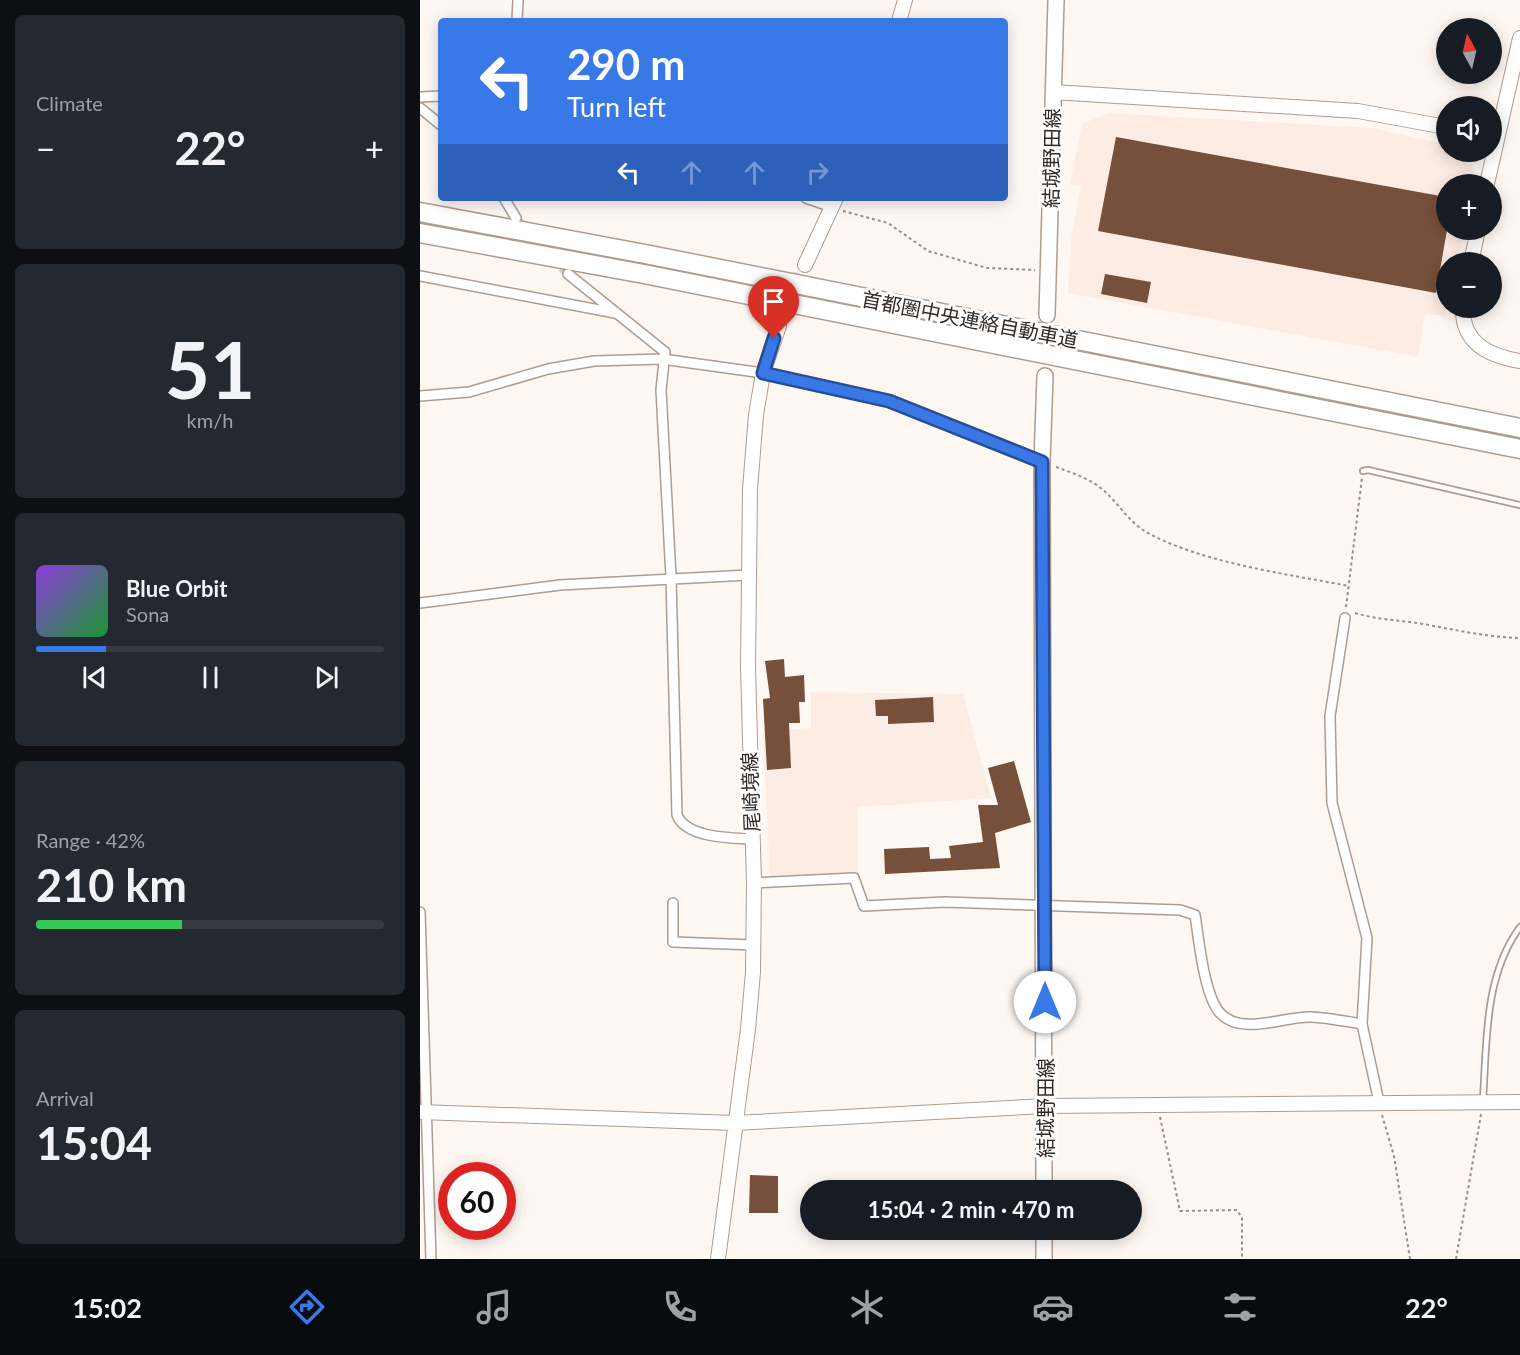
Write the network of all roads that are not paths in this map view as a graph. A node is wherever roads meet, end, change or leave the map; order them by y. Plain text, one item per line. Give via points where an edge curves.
1 (518, 0) edge
2 (905, 0) edge
3 (1056, 0) edge
4 (517, 18) edge
5 (900, 18) edge
6 (1520, 38) edge
7 (1053, 92) junction
8 (438, 96) edge
9 (420, 97) edge
10 (1502, 106) edge
11 (420, 108) edge
12 (438, 123) edge
13 (1436, 125) edge
14 (506, 201) edge
15 (834, 203) edge
16 (420, 212) edge
17 (516, 218) tunnel mouth
18 (420, 233) edge
19 (805, 265) tunnel mouth
20 (568, 274) tunnel mouth
21 (420, 276) edge
22 (617, 313) junction
23 (1047, 315) dead end
24 (1465, 318) edge
25 (779, 326) tunnel mouth
26 (662, 359) junction
27 (1520, 361) edge
28 (763, 373) junction
29 (1046, 376) dead end
30 (420, 396) edge
31 (1515, 427) edge
32 (1520, 448) edge
33 (1042, 462) junction
34 (1363, 471) road end
35 (1520, 505) edge
36 (748, 575) junction
37 (671, 577) junction
38 (420, 603) edge
39 (1346, 614) road end
40 (751, 839) junction
41 (754, 882) junction
42 (673, 903) dead end
43 (1045, 907) junction
44 (420, 912) edge
45 (1520, 927) edge
46 (754, 945) junction
47 (421, 998) edge
48 (1362, 1024) junction
49 (1378, 1102) junction
50 (1483, 1102) junction
51 (1520, 1102) edge
52 (1045, 1106) junction
53 (423, 1112) edge
54 (735, 1123) junction
55 (1044, 1180) edge
56 (1044, 1240) edge
57 (431, 1259) edge
58 (718, 1259) edge
59 (1044, 1259) edge

1 - 4 street
2 - 5 street
3 - 7 main road, 結城野田線
6 - 10 street
7 - 13 street via 1358,111
7 - 23 main road, 結城野田線
8 - 9 street
11 - 12 street
14 - 17 street
15 - 19 street
16 - 31 highway, 首都圏中央連絡自動車道
18 - 32 highway, 首都圏中央連絡自動車道
20 - 22 street
21 - 22 street
22 - 26 street via 665,351
24 - 27 street via 1476,344 1491,355
25 - 28 street, 尾崎境線
26 - 28 street
26 - 30 street via 594,361 548,369 469,392
26 - 37 street
28 - 33 street via 889,401
28 - 36 street, 尾崎境線 via 753,447
29 - 33 main road, 結城野田線
33 - 43 main road, 結城野田線
34 - 35 lane
36 - 37 street
36 - 40 street, 尾崎境線
37 - 38 street via 560,585
37 - 40 street via 677,815 692,830
39 - 48 street via 1330,716 1332,803 1367,938
40 - 41 street, 尾崎境線
41 - 43 street via 854,878 864,906 945,902
41 - 46 street, 尾崎境線
42 - 46 street via 673,942
43 - 48 street via 1180,910 1195,915 1205,980 1220,1013 1247,1024 1309,1017
43 - 52 main road, 結城野田線
44 - 47 street
45 - 50 lane via 1506,946 1490,1004
46 - 54 street, 尾崎境線
47 - 53 street
48 - 49 street
49 - 50 street
49 - 52 street
50 - 51 street
52 - 54 street
52 - 55 main road, 結城野田線
53 - 54 street
53 - 57 street
54 - 58 street, 尾崎境線
56 - 59 main road

